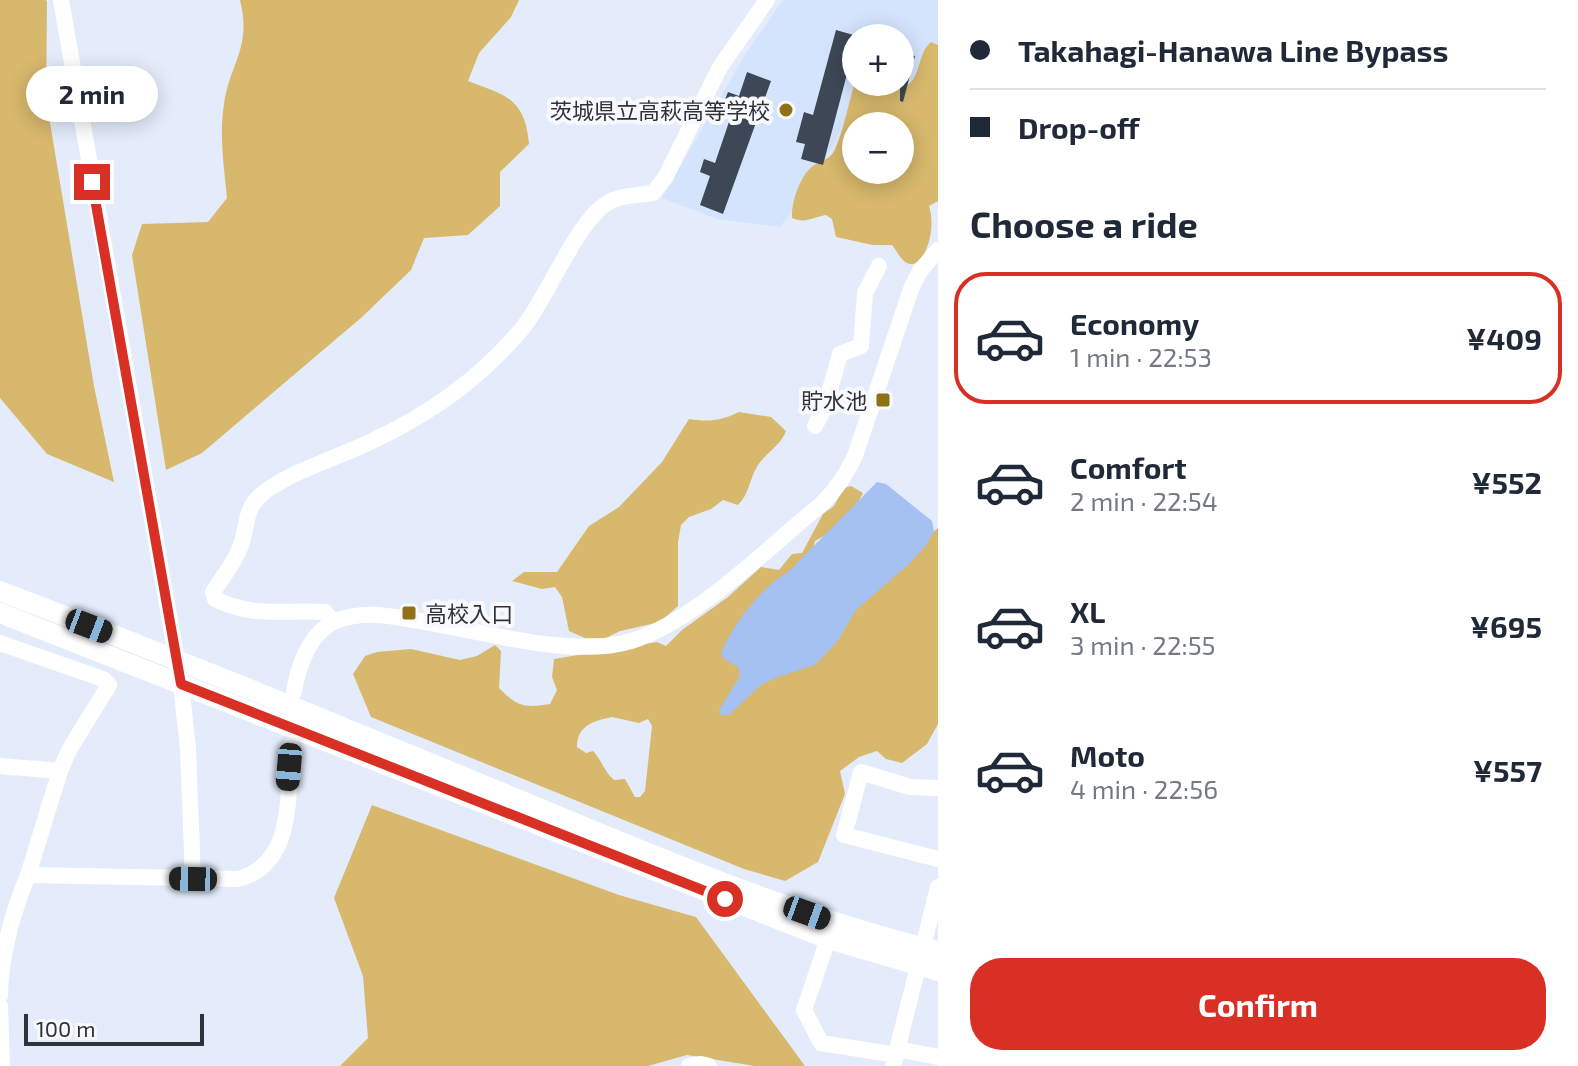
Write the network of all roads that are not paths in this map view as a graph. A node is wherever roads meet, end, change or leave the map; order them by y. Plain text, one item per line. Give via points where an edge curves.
1 (61, 0) edge
2 (767, 0) edge
3 (938, 250) edge
4 (879, 266) dead end
5 (861, 346) junction
6 (879, 384) junction
7 (815, 426) dead end
8 (0, 591) edge
9 (0, 613) edge
10 (333, 622) junction
11 (0, 643) edge
12 (177, 660) junction
13 (181, 684) junction
14 (294, 692) dead end
15 (291, 745) dead end
16 (0, 766) edge
17 (60, 771) junction
18 (938, 788) edge
19 (570, 830) junction
20 (938, 859) edge
21 (28, 875) junction
22 (193, 879) junction
23 (938, 887) edge
24 (728, 892) junction
25 (828, 939) junction
26 (926, 955) edge
27 (938, 971) edge
28 (0, 995) edge
29 (0, 1006) edge
30 (896, 1056) edge
31 (938, 1057) edge
32 (2, 1066) edge
33 (689, 1066) edge
34 (709, 1066) edge

1 - 12 street
2 - 10 street via 720,67 665,178 653,193 610,201 591,218 525,326 484,371 374,441 272,485 256,500 236,557 213,592 215,599 267,614 325,612
3 - 6 street via 911,289
4 - 5 street via 865,293
5 - 6 street via 872,359
5 - 7 street via 840,354
6 - 10 street via 855,456 834,493 698,606 651,633 602,647 571,647 392,616
8 - 12 main road
9 - 13 main road
10 - 14 street via 306,651
11 - 17 street via 109,685
12 - 13 street
12 - 19 main road
13 - 19 main road
13 - 22 street
15 - 22 street via 284,830 274,858 251,876
16 - 17 street
17 - 21 street
18 - 20 street via 910,787 861,772 844,835
19 - 24 main road
21 - 22 street
21 - 28 street via 13,911
23 - 26 street
24 - 25 main road
24 - 26 main road
25 - 26 main road
25 - 30 street via 804,1010 821,1043
26 - 27 main road
26 - 30 street
29 - 32 street
30 - 31 street
33 - 34 street

